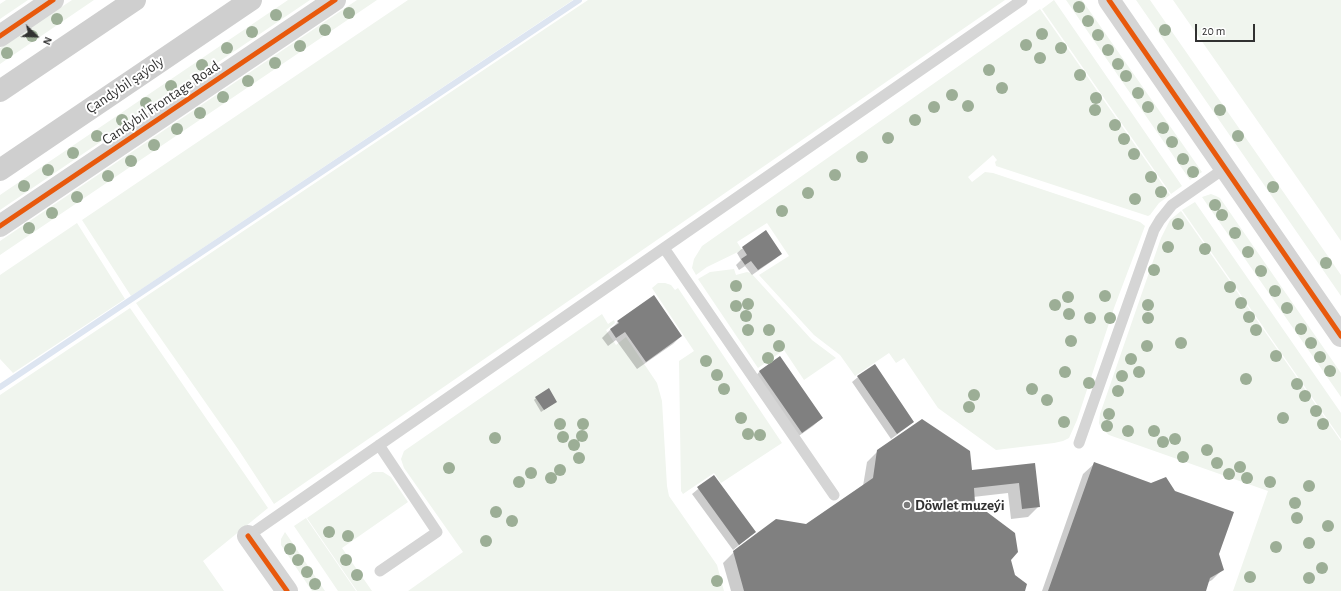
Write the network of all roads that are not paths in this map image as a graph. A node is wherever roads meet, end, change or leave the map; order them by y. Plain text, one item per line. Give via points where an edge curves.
1 (53, 0) edge
2 (135, 0) edge
3 (251, 0) edge
4 (335, 0) edge
5 (1022, 0) edge
6 (1109, 0) edge
7 (0, 36) edge
8 (0, 91) edge
9 (1225, 168) junction
10 (0, 170) edge
11 (0, 226) edge
12 (664, 248) junction
13 (1341, 336) edge
14 (1078, 443) dead end
15 (379, 445) junction
16 (834, 495) dead end
17 (248, 536) joint
18 (380, 571) dead end
19 (287, 591) edge

1 - 7 street
2 - 8 main road
3 - 10 main road, Çandybil şaýoly
4 - 11 street, Candybil Frontage Road
5 - 12 lane
6 - 9 street
9 - 13 street
9 - 14 lane via 1172,206 1154,230
12 - 15 lane
12 - 16 lane
15 - 17 lane
15 - 18 lane via 438,532
17 - 19 street

